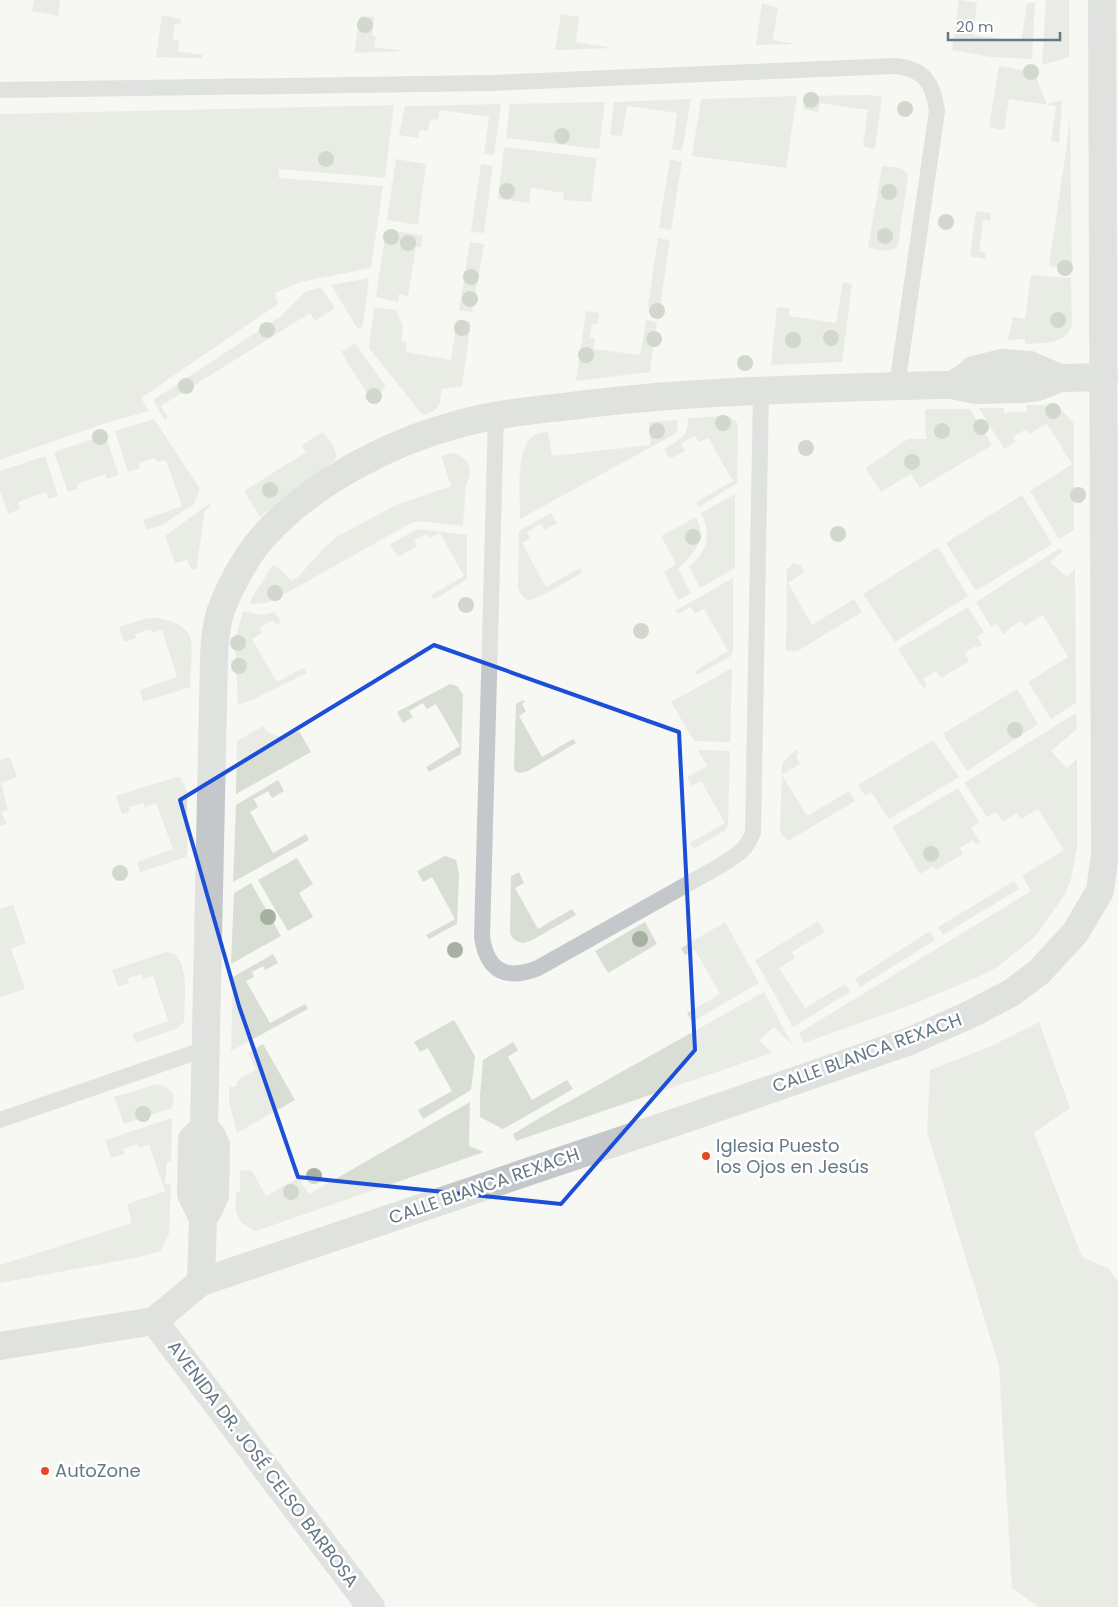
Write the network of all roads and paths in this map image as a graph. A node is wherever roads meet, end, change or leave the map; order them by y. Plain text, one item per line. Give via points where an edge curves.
1 (1102, 0) edge
2 (0, 90) edge
3 (1104, 377) junction
4 (897, 386) junction
5 (762, 390) junction
6 (496, 416) junction
7 (205, 1049) junction
8 (0, 1120) edge
9 (201, 1282) junction
10 (154, 1320) junction
11 (0, 1346) edge
12 (371, 1607) edge

1 - 3 street, CALLE BLANCA REXACH
2 - 4 lane via 490,83 907,67 927,80 937,111
3 - 4 street via 1060,378 1030,365 1003,364 973,370 952,385
3 - 9 street, CALLE BLANCA REXACH via 1106,854 1100,891 1075,933 1039,972 1011,993 910,1041
4 - 5 street
5 - 6 street via 647,396
5 - 6 lane via 753,832 749,844 718,867 538,968 512,974 496,968 487,958 482,937
6 - 7 street via 433,432 384,452 333,479 300,503 262,538 229,591 220,612 214,656
7 - 8 lane
7 - 9 street via 204,1128 212,1136 216,1155 215,1196 203,1219
9 - 10 street, CALLE BLANCA REXACH
10 - 11 street
10 - 12 street, AVENIDA DR. JOSÉ CELSO BARBOSA

